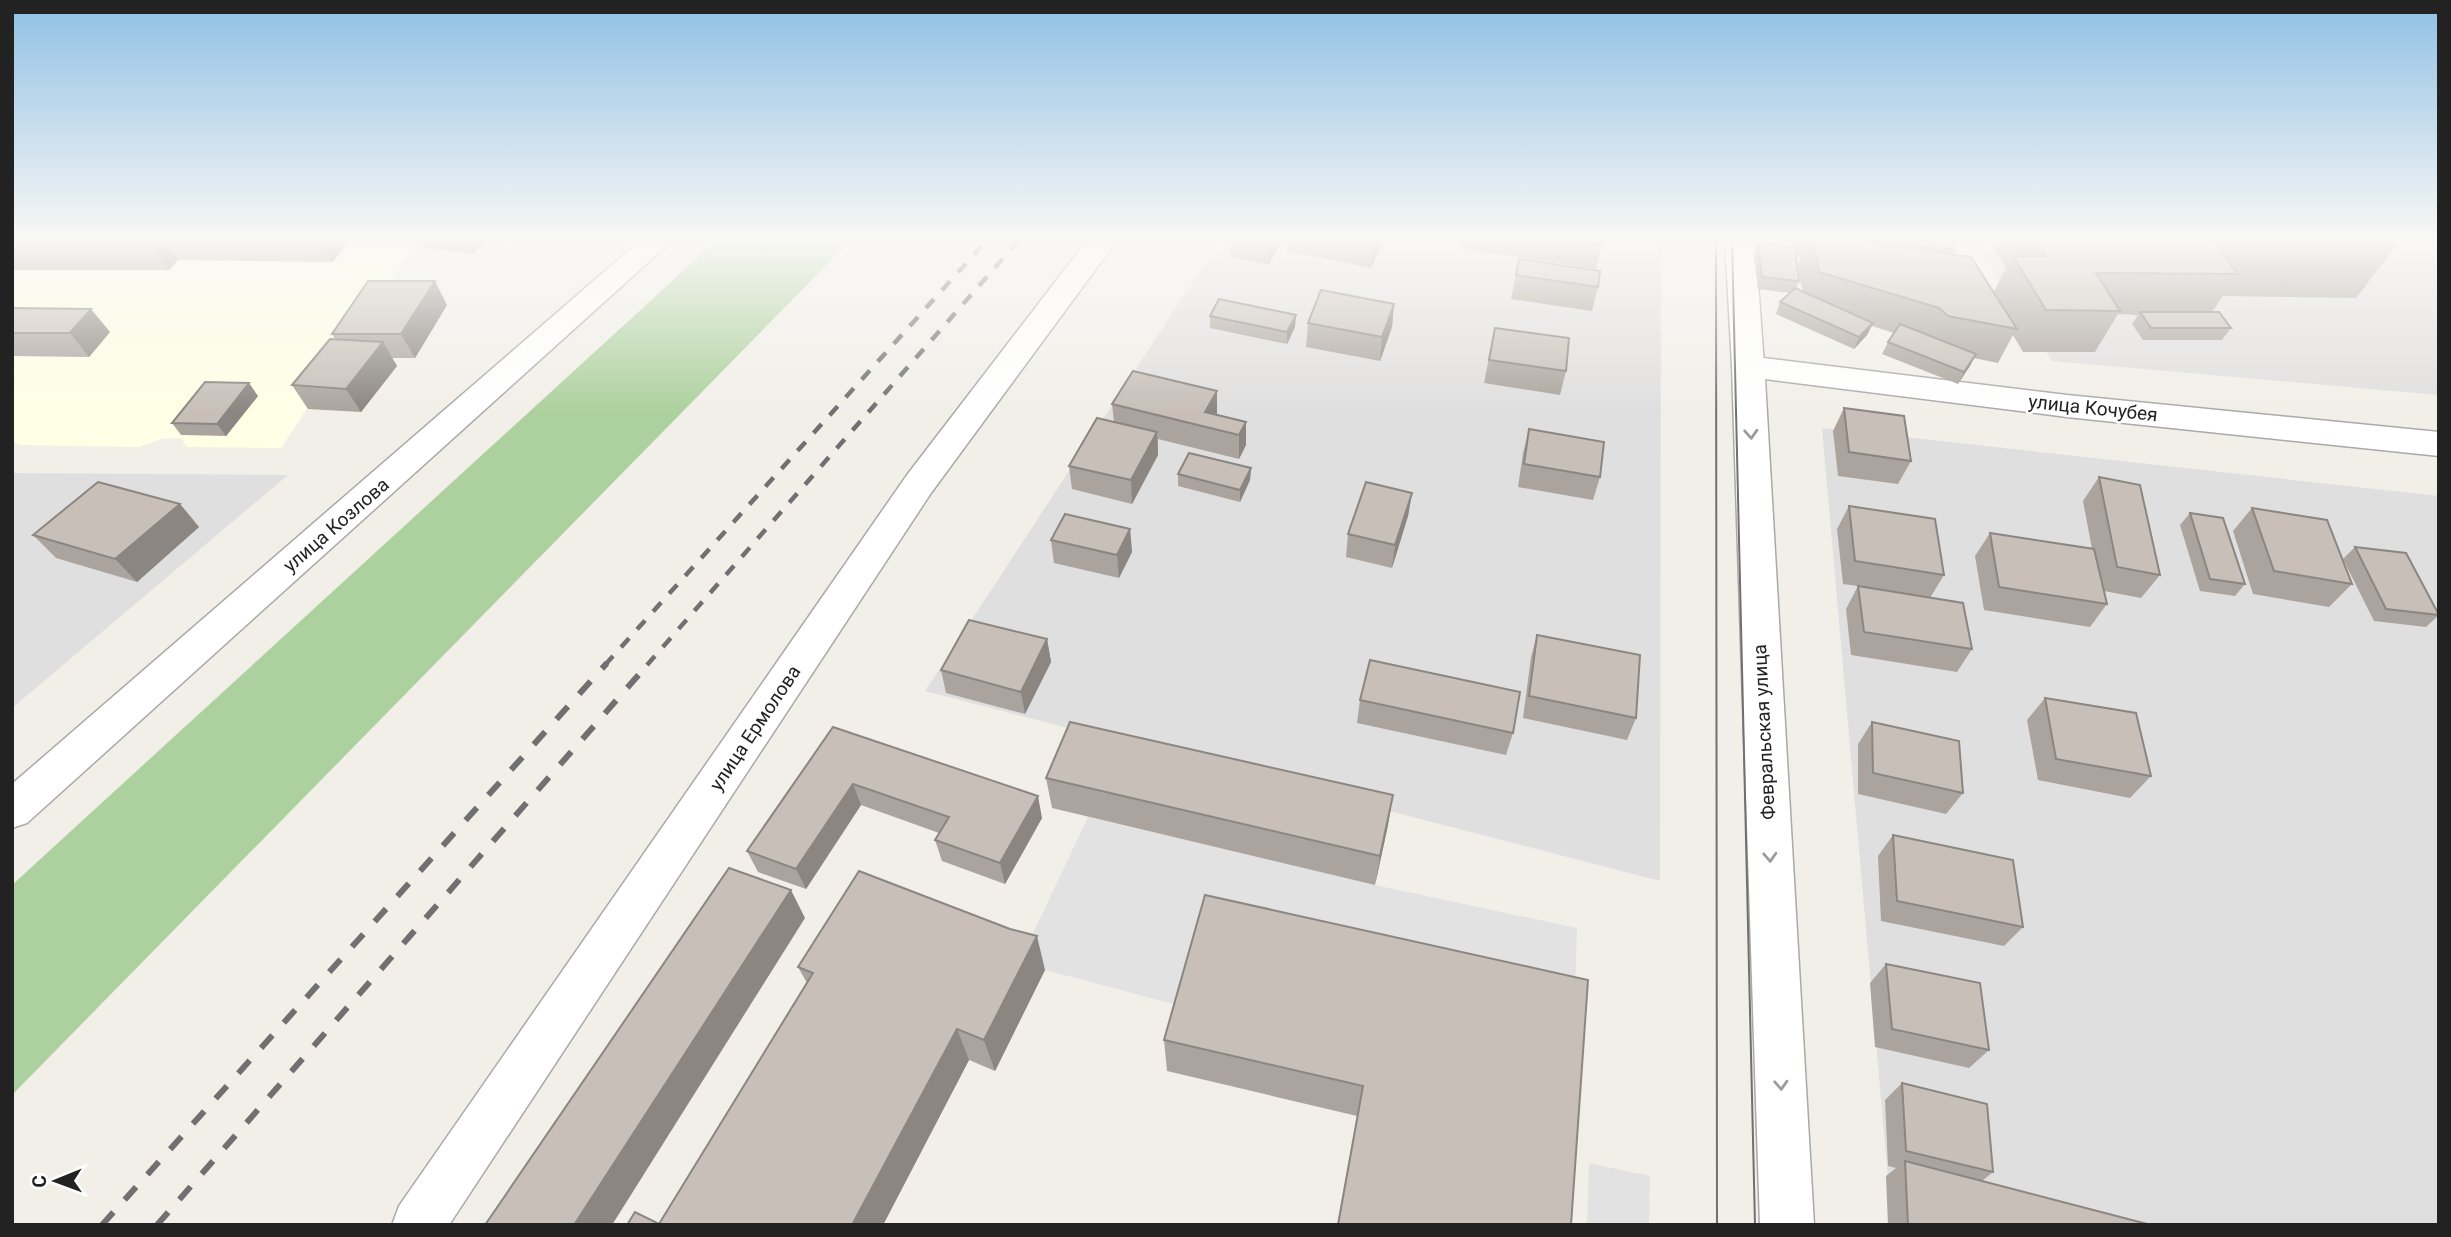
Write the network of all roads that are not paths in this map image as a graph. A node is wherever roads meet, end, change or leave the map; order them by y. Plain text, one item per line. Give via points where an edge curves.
1 (594, 297) edge
2 (1059, 297) edge
3 (1744, 297) edge
4 (1748, 366) junction
5 (2439, 444) edge
6 (12, 810) edge
7 (418, 1225) edge
8 (1787, 1225) edge

1 - 6 street, улица Козлова
2 - 7 street, улица Ермолова via 919,484
3 - 4 street, Февральская улица
4 - 5 street, улица Кочубея via 2067,406
4 -> 8 street, Февральская улица

